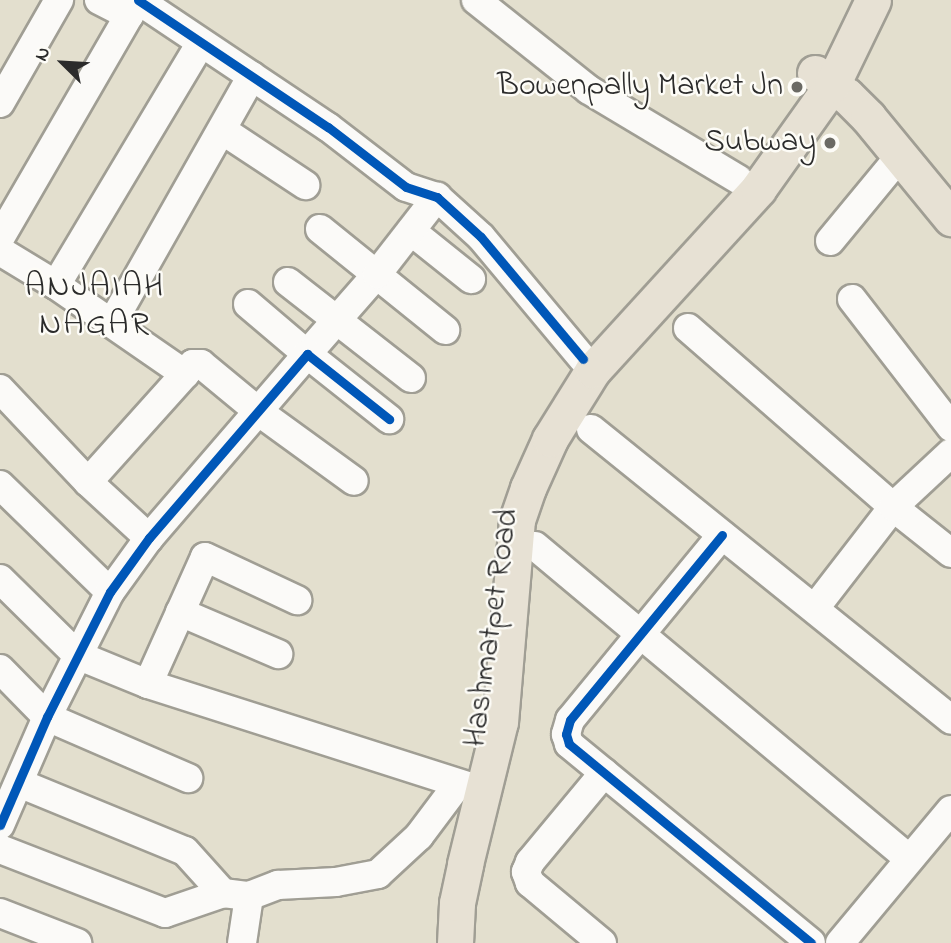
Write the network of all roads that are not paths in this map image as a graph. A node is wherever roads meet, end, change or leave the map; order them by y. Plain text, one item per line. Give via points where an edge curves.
1 (59, 0) edge
2 (99, 0) edge
3 (476, 0) edge
4 (853, 0) edge
5 (873, 0) edge
6 (135, 5) edge
7 (201, 43) junction
8 (253, 76) junction
9 (823, 79) junction
10 (0, 103) edge
11 (222, 130) junction
12 (901, 155) junction
13 (738, 179) junction
14 (306, 185) dead end
15 (437, 197) junction
16 (951, 218) edge
17 (320, 229) dead end
18 (411, 231) junction
19 (0, 238) edge
20 (830, 241) dead end
21 (0, 251) edge
22 (377, 274) junction
23 (471, 279) dead end
24 (288, 282) dead end
25 (56, 285) junction
26 (852, 299) dead end
27 (248, 304) dead end
28 (336, 321) junction
29 (112, 323) junction
30 (688, 328) dead end
31 (444, 330) dead end
32 (307, 354) junction
33 (583, 359) junction
34 (185, 374) junction
35 (411, 377) dead end
36 (0, 388) edge
37 (259, 412) junction
38 (389, 419) dead end
39 (951, 428) edge
40 (591, 429) dead end
41 (544, 436) junction
42 (951, 453) edge
43 (354, 481) dead end
44 (89, 482) junction
45 (0, 485) edge
46 (893, 507) junction
47 (722, 535) junction
48 (149, 538) junction
49 (535, 547) dead end
50 (951, 553) edge
51 (0, 579) edge
52 (110, 592) junction
53 (297, 600) dead end
54 (815, 608) junction
55 (180, 612) junction
56 (641, 634) junction
57 (278, 654) dead end
58 (76, 655) junction
59 (0, 669) edge
60 (148, 684) junction
61 (47, 717) junction
62 (951, 720) edge
63 (604, 773) junction
64 (188, 778) dead end
65 (19, 783) junction
66 (471, 787) junction
67 (951, 810) edge
68 (0, 825) edge
69 (0, 849) edge
70 (910, 859) junction
71 (236, 894) junction
72 (0, 914) edge
73 (77, 943) edge
74 (242, 943) edge
75 (441, 943) edge
76 (455, 943) edge
77 (602, 943) edge
78 (811, 943) edge
79 (840, 943) edge

1 - 10 street
2 - 6 street
3 - 13 street via 589,89
4 - 9 main road
5 - 9 main road
6 - 7 street
6 - 19 street
7 - 8 street
7 - 25 street
8 - 11 street
8 - 15 street via 406,187
9 - 12 main road via 868,117
9 - 13 main road
9 - 41 main road via 758,189 593,370
11 - 14 street
11 - 29 street
12 - 16 main road
12 - 20 street
13 - 33 main road
15 - 18 street
15 - 33 street via 481,237
17 - 22 street
18 - 22 street
18 - 23 street
21 - 25 street
22 - 28 street
22 - 31 street
24 - 28 street
25 - 29 street
26 - 39 street
27 - 32 street
28 - 32 street
28 - 35 street
29 - 34 street
30 - 46 street
32 - 37 street
32 - 38 street
33 - 41 main road
34 - 37 street via 193,364 201,364
34 - 44 street
36 - 44 street
37 - 43 street
37 - 48 street
40 - 47 street
41 - 66 main road via 517,520 500,722
42 - 46 street
44 - 48 street
45 - 52 street
46 - 50 street
46 - 54 street
47 - 54 street
47 - 56 street
48 - 52 street
49 - 56 street
51 - 58 street
52 - 58 street
53 - 55 street via 205,557
54 - 62 street
55 - 57 street
55 - 60 street
56 - 63 street via 570,720 566,734 569,744
56 - 70 street
58 - 60 street
58 - 61 street
59 - 61 street
60 - 66 street
61 - 64 street
61 - 65 street
63 - 77 street via 530,862 526,873 530,883
63 - 78 street
65 - 68 street
65 - 71 street via 185,851
66 - 71 street via 378,874
66 - 75 main road, Hashmatpet Road via 450,862
66 - 76 main road
67 - 70 street
69 - 71 street via 165,914
70 - 79 street
71 - 74 street via 245,936
72 - 73 street

